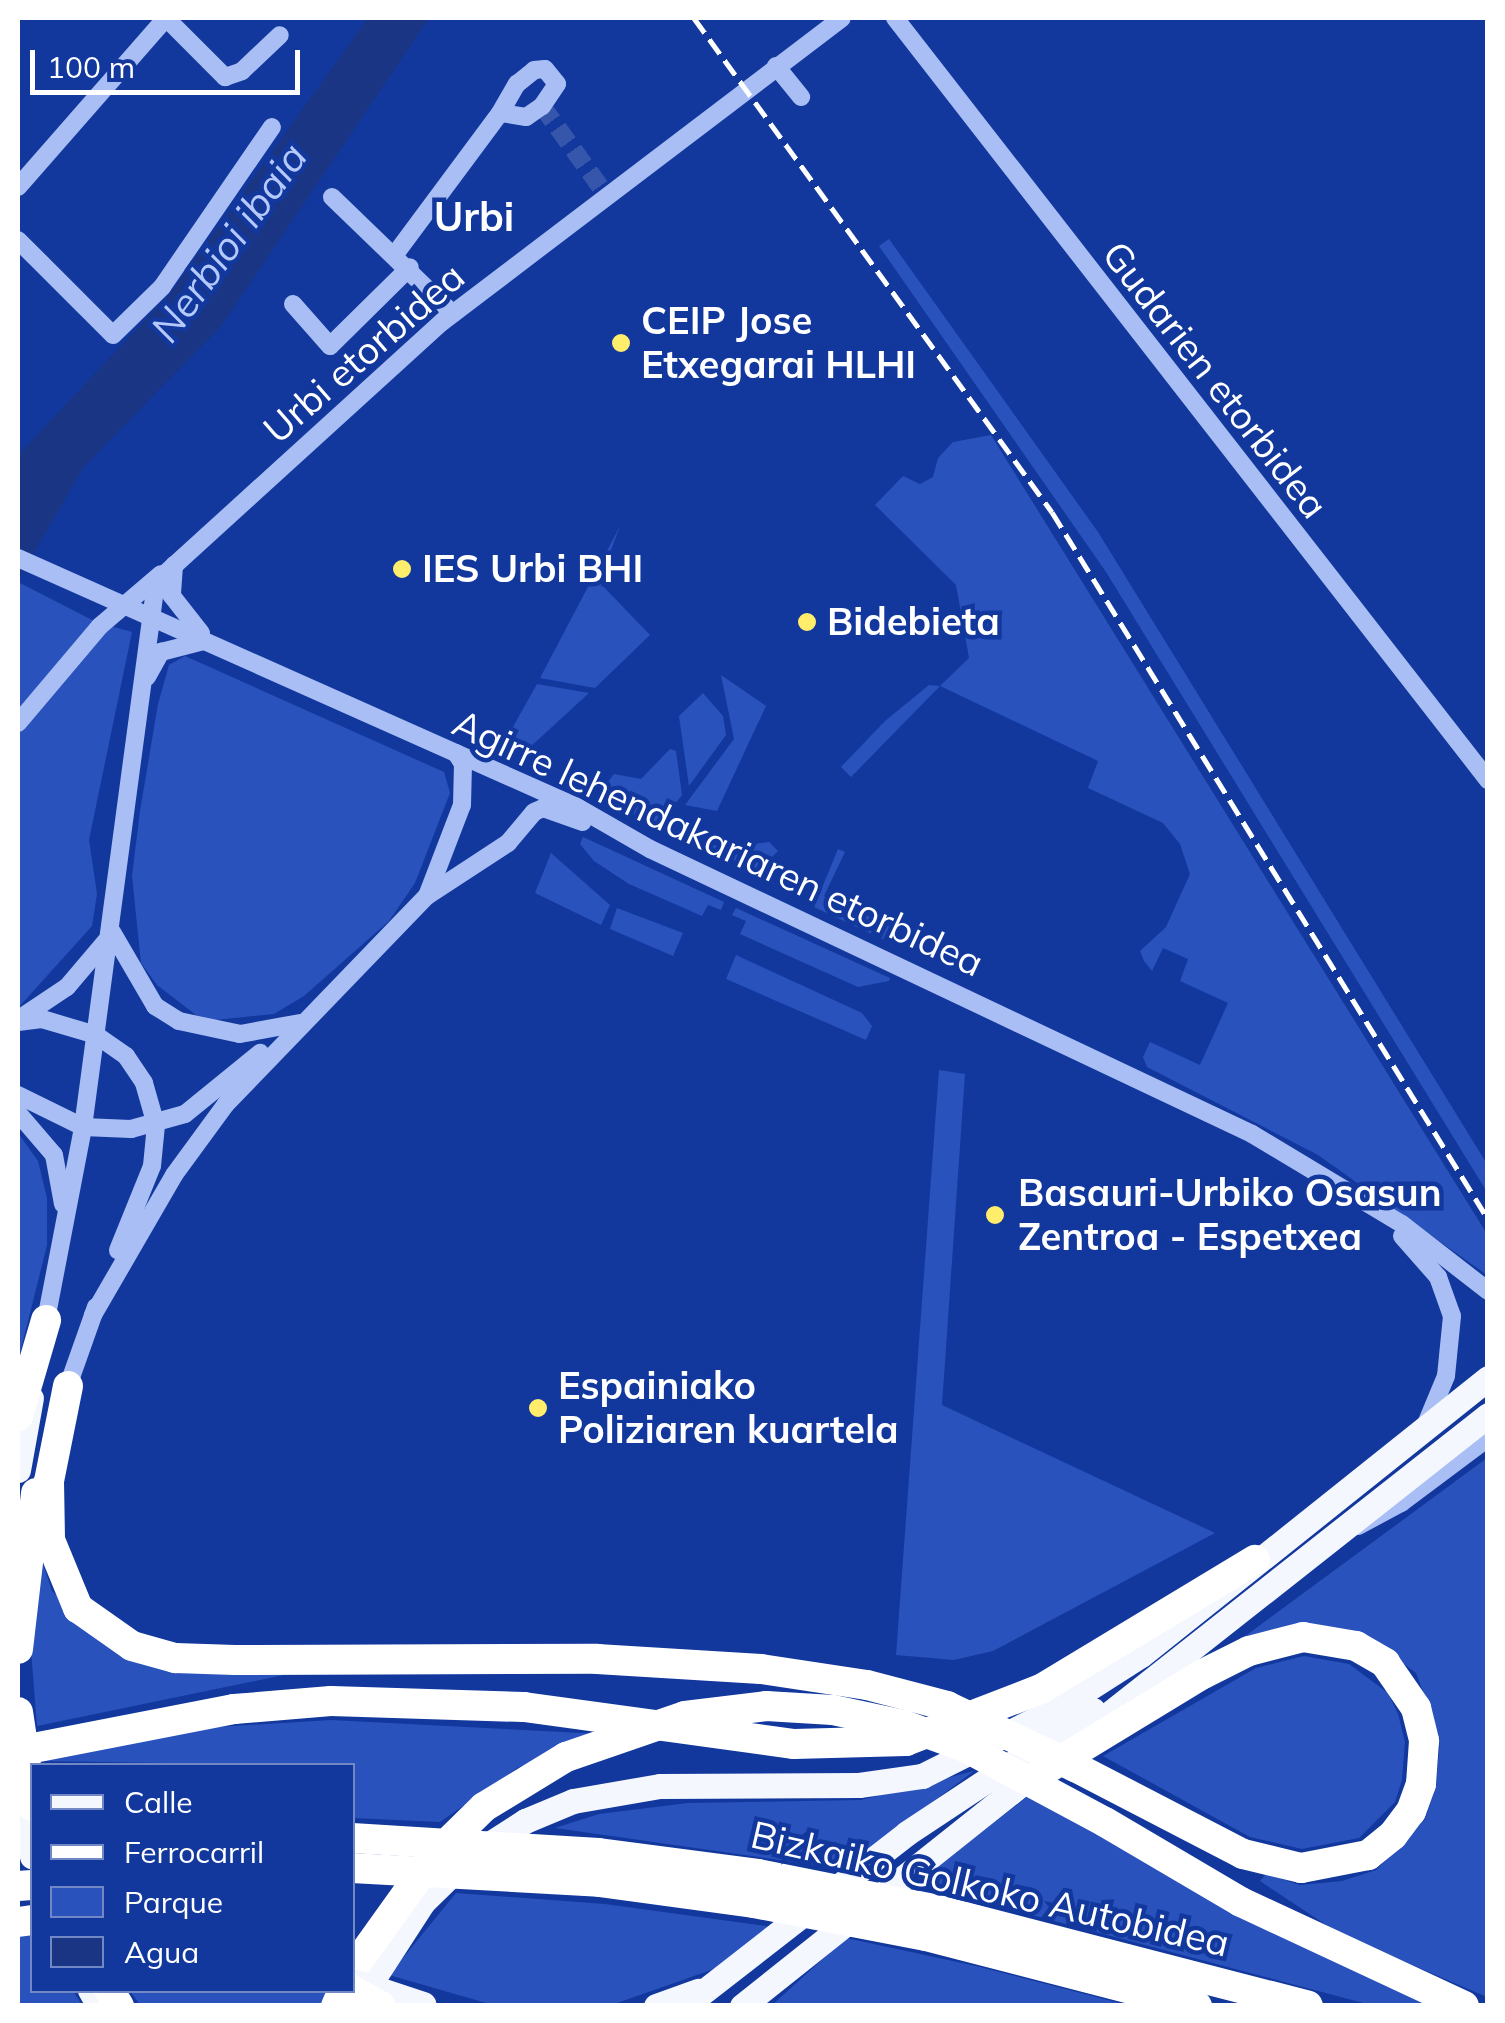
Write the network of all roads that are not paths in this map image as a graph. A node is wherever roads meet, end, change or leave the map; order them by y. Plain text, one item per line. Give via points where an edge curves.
1 (842, 18) edge
2 (895, 18) edge
3 (167, 19) edge
4 (280, 34) dead end
5 (776, 66) junction
6 (801, 97) dead end
7 (500, 113) dead end
8 (272, 127) dead end
9 (18, 186) edge
10 (332, 197) dead end
11 (18, 240) edge
12 (396, 252) junction
13 (410, 268) junction
14 (293, 304) dead end
15 (453, 314) junction
16 (18, 558) edge
17 (174, 565) junction
18 (122, 603) junction
19 (153, 616) junction
20 (210, 641) junction
21 (140, 688) junction
22 (18, 723) edge
23 (456, 753) junction
24 (1488, 780) edge
25 (526, 784) junction
26 (534, 812) junction
27 (650, 849) junction
28 (426, 896) junction
29 (111, 932) junction
30 (18, 1022) edge
31 (295, 1025) junction
32 (96, 1034) junction
33 (18, 1094) edge
34 (18, 1113) edge
35 (156, 1125) junction
36 (83, 1127) junction
37 (1376, 1212) junction
38 (63, 1245) junction
39 (1488, 1291) edge
40 (93, 1315) junction
41 (46, 1320) junction
42 (1488, 1378) edge
43 (68, 1386) junction
44 (1488, 1415) edge
45 (18, 1416) edge
46 (1424, 1428) junction
47 (1488, 1438) edge
48 (18, 1470) edge
49 (1338, 1532) junction
50 (1256, 1560) junction
51 (1206, 1636) junction
52 (18, 1649) edge
53 (597, 1659) junction
54 (18, 1704) edge
55 (18, 1712) edge
56 (30, 1748) edge
57 (1075, 1767) junction
58 (1015, 1789) junction
59 (30, 1793) edge
60 (18, 1795) edge
61 (355, 1838) edge
62 (30, 1846) edge
63 (599, 1867) junction
64 (355, 1868) edge
65 (932, 1923) junction
66 (1334, 1949) junction
67 (355, 1966) edge
68 (355, 1981) edge
69 (713, 1986) junction
70 (355, 1992) edge
71 (427, 2004) edge
72 (356, 2006) edge
73 (380, 2006) edge
74 (656, 2006) edge
75 (685, 2006) edge
76 (742, 2006) edge
77 (1197, 2006) edge
78 (1308, 2006) edge
79 (1464, 2006) edge

1 - 5 street, Urbi etorbidea
2 - 24 street, Gudarien etorbidea
3 - 4 street via 226,77 242,71
3 - 9 street
5 - 6 street
5 - 15 street, Urbi etorbidea
7 - 12 street
8 - 11 street via 162,287 113,335
10 - 12 street
12 - 13 street
13 - 14 street via 330,346
13 - 15 street
15 - 17 street, Urbi etorbidea
16 - 18 street, Agirre lehendakariaren etorbidea
17 - 18 street, Urbi etorbidea
17 - 19 street, Urbi etorbidea via 156,582
17 - 20 street via 175,604
18 - 19 street, Agirre lehendakariaren etorbidea
18 - 22 street, Urbi etorbidea
19 - 20 street, Agirre lehendakariaren etorbidea
19 - 21 street, Urbi etorbidea
20 - 21 street via 161,652
20 - 23 street, Agirre lehendakariaren etorbidea
21 - 29 street, Urbi etorbidea
23 - 25 street, Agirre lehendakariaren etorbidea
23 - 28 street via 463,764 462,806
25 - 26 street
25 - 27 street, Agirre lehendakariaren etorbidea
26 - 27 street via 568,816
26 - 28 street via 508,844
27 - 37 street, Agirre lehendakariaren etorbidea via 1252,1134
28 - 31 street
29 - 30 street via 67,987
29 - 31 street via 155,1006 179,1021 240,1034
29 - 32 street, Urbi etorbidea
30 - 32 street via 42,1018
31 - 35 street via 212,1094
31 - 40 street via 174,1175
32 - 35 street via 126,1056 144,1084
32 - 36 street, Urbi etorbidea
33 - 36 street
34 - 38 street via 54,1155
35 - 36 street
35 - 40 street via 148,1179
36 - 38 street, Urbi etorbidea
37 - 39 street, Agirre lehendakariaren etorbidea via 1402,1224
37 - 46 street, Agirre lehendakariaren etorbidea via 1430,1266 1452,1316 1446,1376
38 - 41 street
40 - 43 street
41 - 45 highway
41 - 48 main road
42 - 46 main road
43 - 52 highway via 28,1535
43 - 53 highway via 49,1481 50,1540 78,1608 132,1646 175,1658 235,1660
44 - 49 main road
46 - 50 main road
47 - 49 street via 1401,1504
49 - 51 main road
50 - 56 highway via 1042,1689 906,1741 794,1744 580,1712 388,1701 234,1710
50 - 72 main road via 1141,1655 1058,1708 922,1776 859,1785 660,1786 573,1801 525,1821 469,1857 424,1902
51 - 58 main road
51 - 69 main road via 907,1834
53 - 56 highway via 322,1680 218,1698
53 - 57 highway, bridge via 761,1669 867,1685 947,1706
54 - 55 highway
55 - 59 highway, bridge
57 - 58 highway via 1243,1854 1301,1868 1368,1855 1393,1835 1412,1812 1424,1741 1416,1708 1385,1664 1328,1638 1287,1639 1203,1674
57 - 66 highway
58 - 76 main road
60 - 62 main road, bridge
61 - 63 highway, Bizkaiko Golkoko Autobidea, bridge
63 - 64 highway, Bizkaiko Golkoko Autobidea, bridge
63 - 65 highway, Bizkaiko Golkoko Autobidea, bridge via 756,1888
65 - 77 highway, Bizkaiko Golkoko Autobidea
65 - 78 highway, Bizkaiko Golkoko Autobidea
66 - 67 highway, bridge via 966,1747 904,1724 766,1706 685,1716 566,1757 484,1807 433,1857
66 - 79 highway
68 - 71 main road, bridge
69 - 74 main road
69 - 75 main road
70 - 73 highway, bridge

